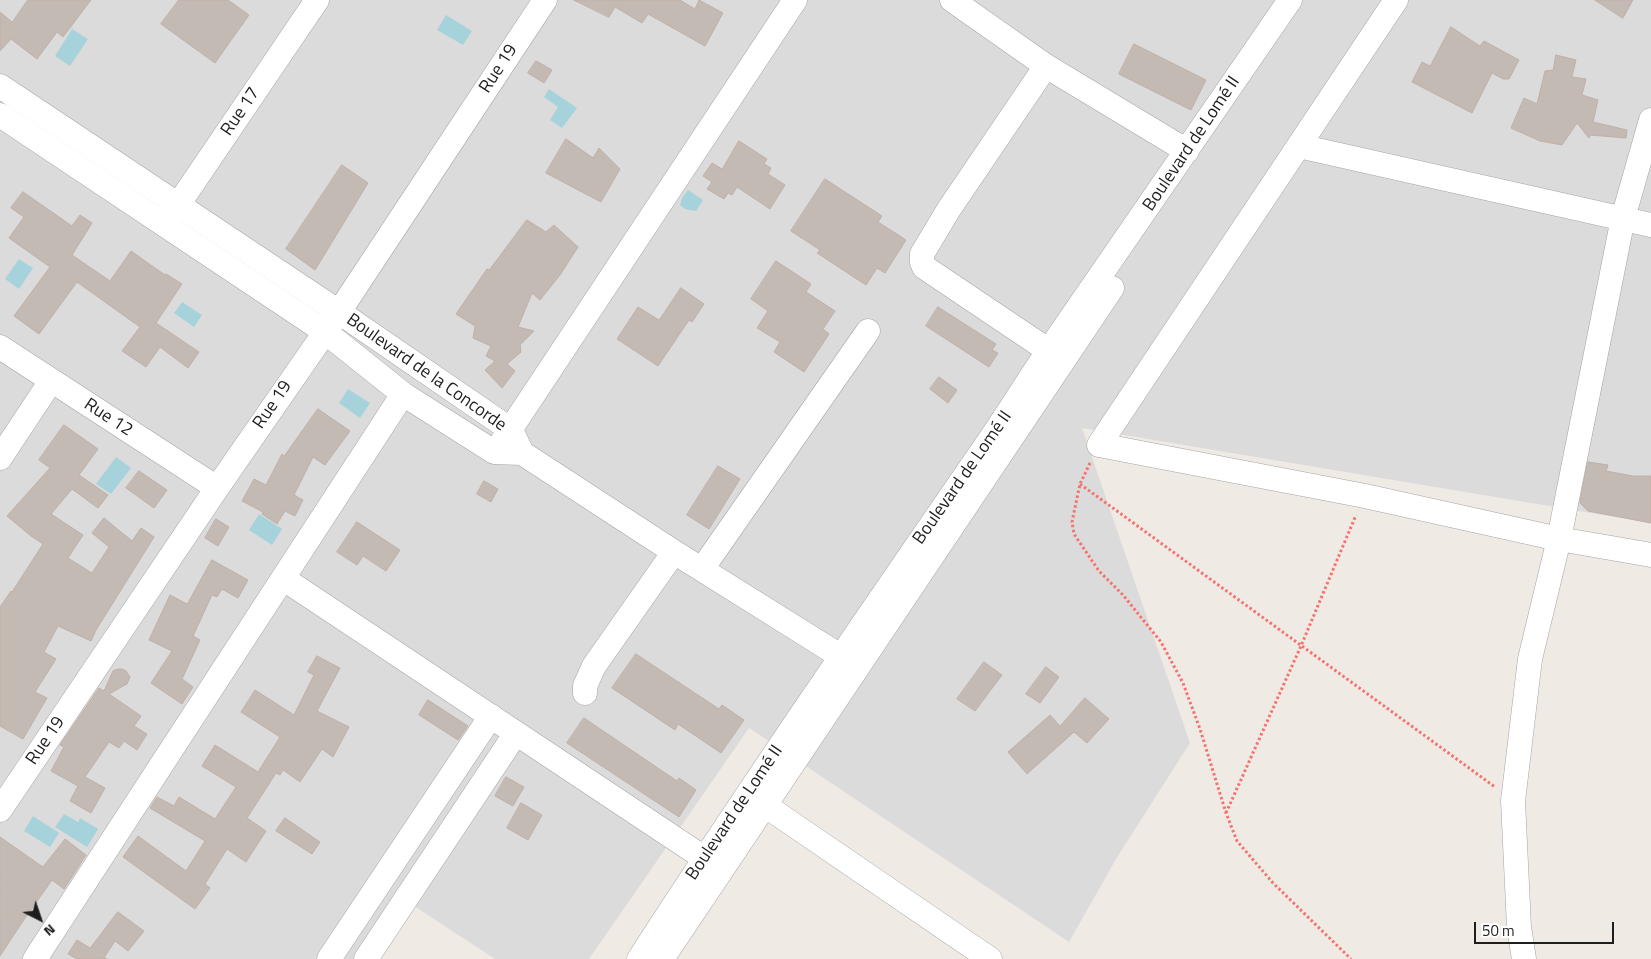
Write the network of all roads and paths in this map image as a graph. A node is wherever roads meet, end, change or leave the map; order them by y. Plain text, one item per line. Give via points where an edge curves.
1 (318, 0) edge
2 (545, 0) edge
3 (795, 0) edge
4 (952, 0) edge
5 (1290, 0) edge
6 (1306, 0) edge
7 (1396, 0) edge
8 (1046, 66) junction
9 (0, 86) edge
10 (0, 115) edge
11 (1651, 120) edge
12 (1299, 146) junction
13 (1187, 152) junction
14 (178, 204) junction
15 (1623, 218) junction
16 (162, 223) junction
17 (1651, 225) edge
18 (339, 312) junction
19 (868, 330) dead end
20 (324, 332) junction
21 (0, 347) edge
22 (1056, 356) junction
23 (51, 381) junction
24 (404, 394) junction
25 (510, 430) junction
26 (1099, 445) junction
27 (494, 452) junction
28 (522, 453) junction
29 (0, 458) edge
30 (1080, 484) junction
31 (217, 488) junction
32 (1364, 496) junction
33 (1559, 539) junction
34 (674, 552) junction
35 (1651, 555) edge
36 (702, 569) junction
37 (284, 579) junction
38 (1301, 646) junction
39 (850, 662) junction
40 (585, 693) dead end
41 (491, 716) junction
42 (516, 733) junction
43 (756, 801) junction
44 (1513, 801) junction
45 (0, 810) edge
46 (1226, 813) junction
47 (704, 858) junction
48 (35, 959) edge
49 (329, 959) edge
50 (366, 959) edge
51 (639, 959) edge
52 (662, 959) edge
53 (990, 959) edge
54 (1351, 959) edge
55 (1524, 959) edge

1 - 14 street, Rue 17
2 - 18 street, Rue 19
3 - 25 street
4 - 8 street
5 - 13 street, Boulevard de Lomé II
6 - 22 street, Boulevard de Lomé II
7 - 12 street
8 - 13 street
8 - 22 street via 955,201 922,254 922,262 924,267
9 - 14 street, Boulevard de la Concorde
10 - 16 street, Boulevard de la Concorde
11 - 15 street
12 - 15 street
12 - 26 street
13 - 22 street, Boulevard de Lomé II
14 - 16 street, Rue 17
14 - 18 street, Boulevard de la Concorde
15 - 17 street
15 - 33 street
16 - 20 street, Boulevard de la Concorde
18 - 20 street, Rue 19
18 - 25 street, Boulevard de la Concorde
19 - 36 street
20 - 24 street, Boulevard de la Concorde
20 - 31 street, Rue 19
21 - 23 street, Rue 12
22 - 39 street, Boulevard de Lomé II
23 - 29 street
23 - 31 street, Rue 12
24 - 27 street, Boulevard de la Concorde
24 - 37 street
25 - 27 street
25 - 28 street, Boulevard de la Concorde
26 - 30 path
26 - 32 street
27 - 28 street, Boulevard de la Concorde
28 - 34 street
30 - 38 path
30 - 46 path via 1072,522 1074,534 1100,571 1161,642 1183,683
31 - 45 street, Rue 19
32 - 33 street
32 - 38 path
33 - 35 street
33 - 44 street via 1530,659
34 - 36 street
34 - 40 street via 594,666
36 - 39 street
37 - 41 street
37 - 48 street
38 - 44 path
38 - 46 path
39 - 43 street, Boulevard de Lomé II
41 - 42 street
41 - 49 street
42 - 47 street
42 - 50 street
43 - 47 street, Boulevard de Lomé II
43 - 52 street, Boulevard de Lomé II
43 - 53 street
44 - 55 street via 1519,928
46 - 54 path via 1237,842 1252,861
47 - 51 street, Boulevard de Lomé II

